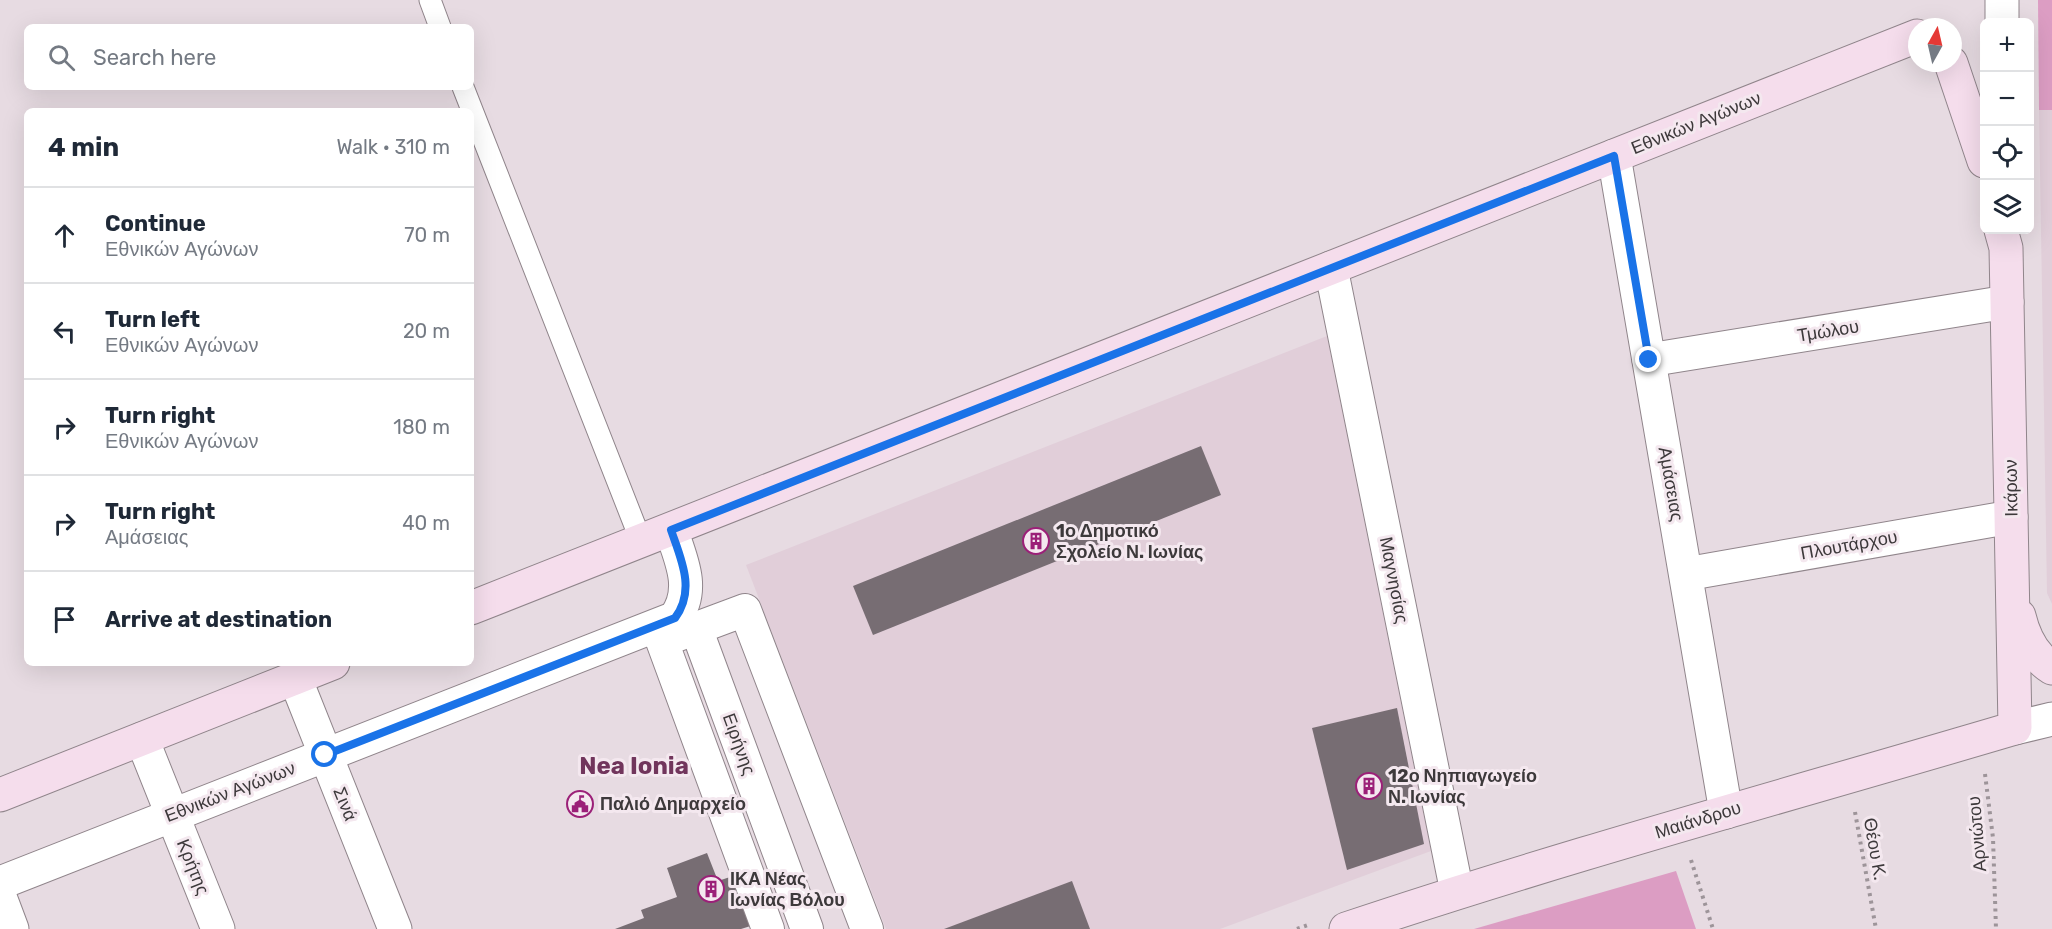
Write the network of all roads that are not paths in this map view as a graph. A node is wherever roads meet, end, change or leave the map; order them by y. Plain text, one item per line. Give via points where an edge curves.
1 (430, 0) edge
2 (2002, 0) edge
3 (2002, 18) edge
4 (439, 24) edge
5 (1908, 40) edge
6 (1954, 72) edge
7 (464, 90) edge
8 (471, 108) edge
9 (474, 115) edge
10 (1980, 149) edge
11 (1614, 156) junction
12 (2004, 236) edge
13 (1331, 268) junction
14 (2007, 302) junction
15 (1649, 360) junction
16 (2012, 517) junction
17 (671, 530) junction
18 (641, 541) junction
19 (1686, 574) junction
20 (2013, 591) junction
21 (474, 607) edge
22 (696, 627) junction
23 (325, 666) edge
24 (2052, 668) edge
25 (295, 678) junction
26 (2052, 719) edge
27 (2015, 728) junction
28 (142, 739) junction
29 (325, 755) junction
30 (0, 795) edge
31 (1726, 812) junction
32 (172, 815) junction
33 (0, 883) edge
34 (1457, 892) junction
35 (0, 897) edge
36 (1394, 921) edge
37 (12, 929) edge
38 (218, 929) edge
39 (395, 929) edge
40 (768, 929) edge
41 (807, 929) edge
42 (867, 929) edge
43 (1346, 929) edge

1 - 4 lane
2 - 3 street
5 - 11 main road, Εθνικών Αγώνων
6 - 10 main road
7 - 8 lane
9 - 18 lane
11 - 13 main road, Εθνικών Αγώνων
11 - 15 street, Αμάσειας
12 - 14 main road, Ικάρων
13 - 17 main road, Εθνικών Αγώνων
13 - 34 street, Μαγνησίας
14 - 15 street, Τμώλου
14 - 16 main road, Ικάρων
15 - 19 street, Αμάσειας
16 - 19 street, Πλουτάρχου
16 - 20 main road, Ικάρων
17 - 18 main road, Εθνικών Αγώνων
17 - 29 street, Εθνικών Αγώνων via 687,589 683,607 675,618
18 - 21 main road, Εθνικών Αγώνων
19 - 31 street, Αμάσειας
20 - 24 main road via 2023,634
20 - 27 main road, Ικάρων
22 - 40 street via 662,641
22 - 41 street, Ειρήνης
22 - 42 street via 745,610
23 - 25 main road
25 - 28 main road
25 - 29 street, Σινά
26 - 27 street, Μαιάνδρου
27 - 31 main road, Μαιάνδρου
28 - 30 main road
28 - 32 street, Κρήτης
29 - 32 street, Εθνικών Αγώνων
29 - 39 street, Σινά
31 - 34 main road, Μαιάνδρου
32 - 33 street, Εθνικών Αγώνων
32 - 38 street, Κρήτης
34 - 36 main road, Μαιάνδρου
35 - 37 street
36 - 43 main road, Μαιάνδρου

